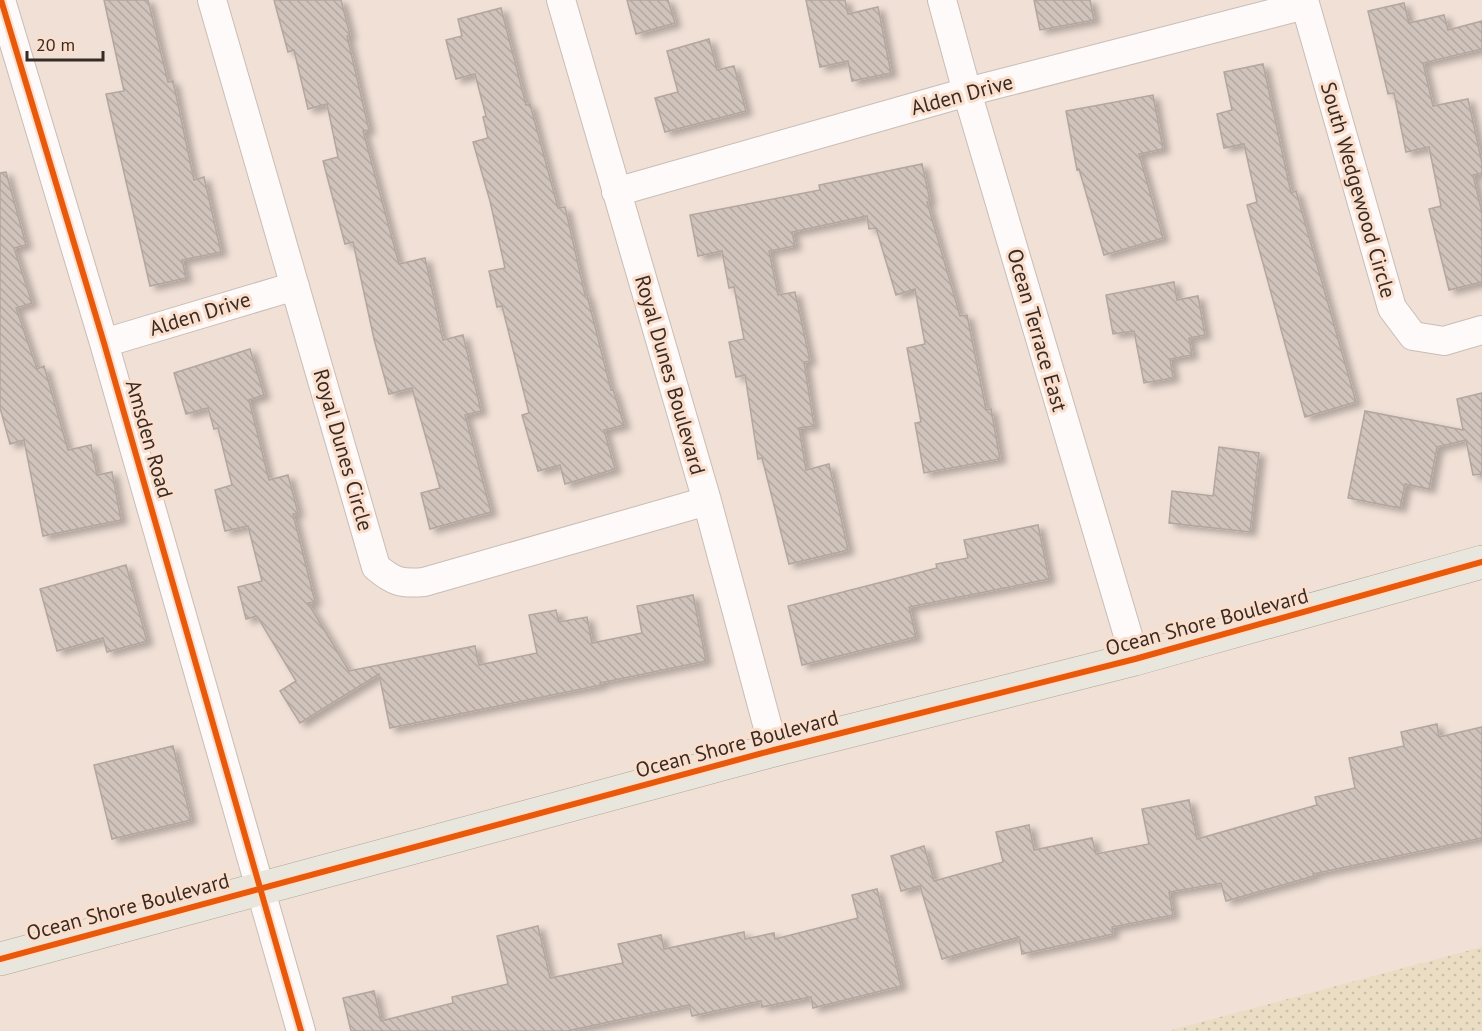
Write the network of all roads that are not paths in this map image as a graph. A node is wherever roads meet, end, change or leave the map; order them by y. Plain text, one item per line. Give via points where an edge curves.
1 (1, 0) edge
2 (212, 0) edge
3 (561, 0) edge
4 (942, 0) edge
5 (1304, 3) edge
6 (967, 92) junction
7 (616, 192) junction
8 (295, 285) junction
9 (1482, 330) edge
10 (104, 343) junction
11 (707, 501) junction
12 (1482, 562) edge
13 (1135, 659) junction
14 (774, 750) junction
15 (260, 888) junction
16 (0, 959) edge
17 (301, 1031) edge

1 - 10 street, Amsden Road
2 - 8 street, Royal Dunes Circle
3 - 7 street, Royal Dunes Boulevard
4 - 6 street, Ocean Terrace East
5 - 6 street, Alden Drive
5 - 9 street, South Wedgewood Circle via 1392,308 1413,336 1444,341
6 - 7 street, Alden Drive
6 - 13 street, Ocean Terrace East
7 - 11 street, Royal Dunes Boulevard
8 - 10 street, Alden Drive
8 - 11 street, Royal Dunes Circle via 376,567 391,579 406,584 424,582
10 - 15 street, Amsden Road
11 - 14 street, Royal Dunes Boulevard
12 - 13 main road, Ocean Shore Boulevard
13 - 14 main road, Ocean Shore Boulevard
14 - 15 main road, Ocean Shore Boulevard
15 - 16 main road, Ocean Shore Boulevard
15 - 17 street, Amsden Road

